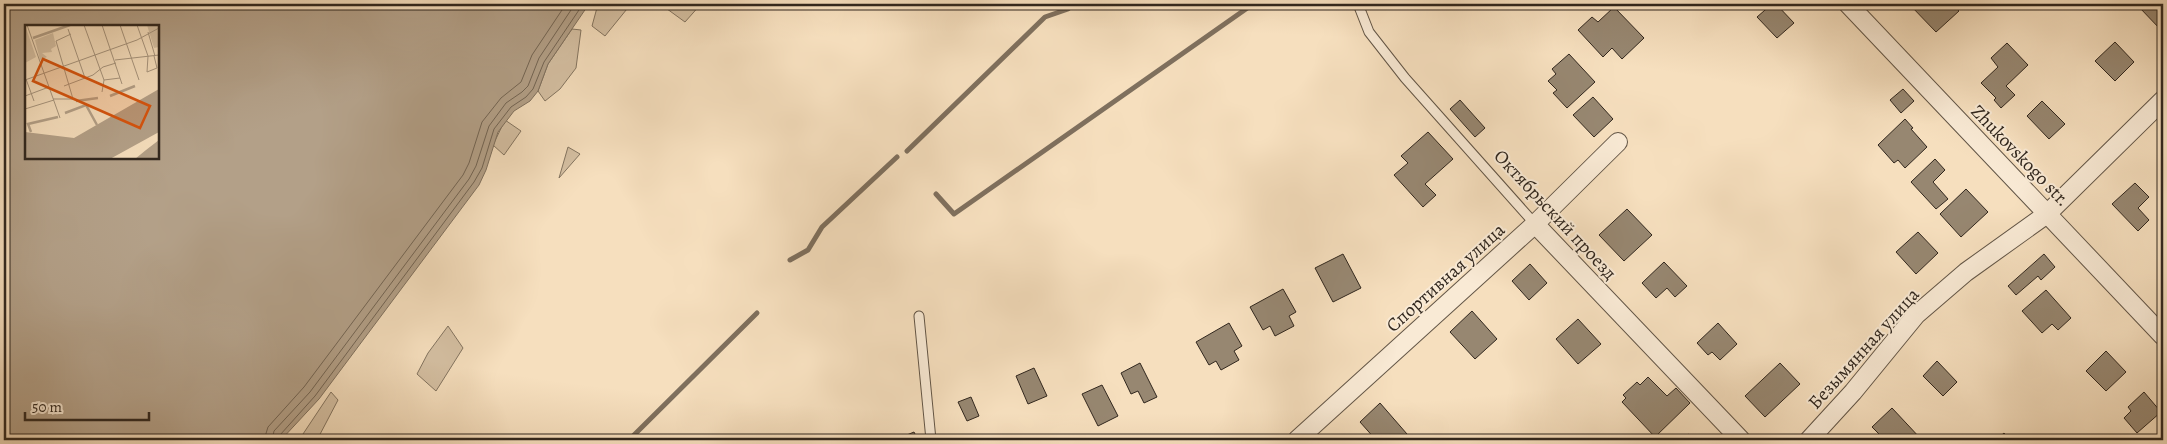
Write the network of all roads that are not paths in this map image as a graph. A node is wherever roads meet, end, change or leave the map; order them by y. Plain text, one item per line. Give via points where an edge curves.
1 (1358, 4) edge
2 (1853, 6) edge
3 (2163, 100) edge
4 (1618, 142) dead end
5 (2048, 214) junction
6 (1535, 224) junction
7 (918, 316) dead end
8 (2163, 336) edge
9 (1305, 438) edge
10 (931, 440) edge
11 (1741, 440) edge
12 (1809, 440) edge

1 - 6 lane, Октябрьский проезд via 1369,32 1405,78
2 - 5 street, Zhukovskogo str.
3 - 5 street, Безымянная улица
4 - 6 street, Спортивная улица
5 - 8 street, Zhukovskogo str.
5 - 12 street, Безымянная улица via 1966,272 1916,315
6 - 9 street, Спортивная улица
6 - 11 street, Октябрьский проезд
7 - 10 lane

